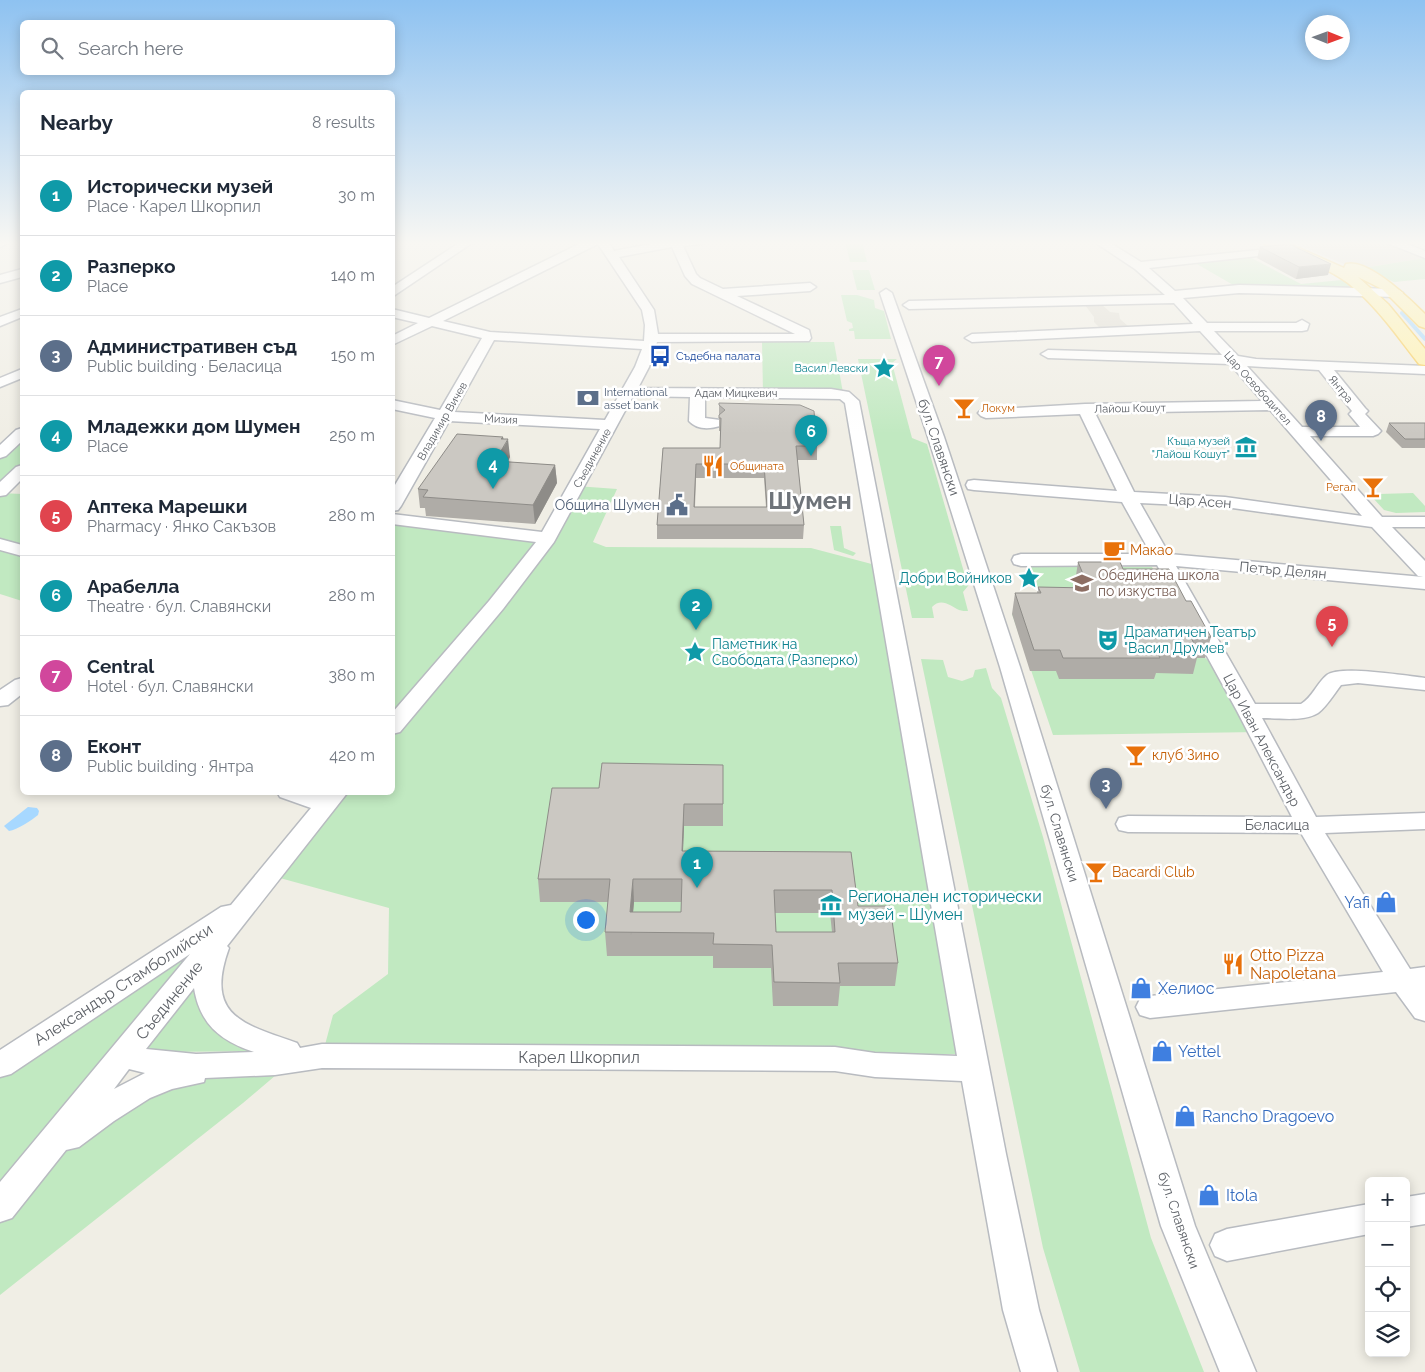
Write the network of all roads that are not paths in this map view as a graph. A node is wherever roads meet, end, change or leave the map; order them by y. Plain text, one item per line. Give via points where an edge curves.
1 (466, 305) edge
2 (645, 305) edge
3 (747, 305) edge
4 (890, 305) edge
5 (1183, 305) edge
6 (1377, 305) edge
7 (1408, 305) edge
8 (20, 314) edge
9 (395, 314) edge
10 (0, 322) edge
11 (431, 322) junction
12 (1425, 323) edge
13 (1302, 324) dead end
14 (1204, 327) junction
15 (490, 336) junction
16 (972, 338) dead end
17 (395, 340) edge
18 (651, 341) junction
19 (1048, 354) dead end
20 (1234, 360) junction
21 (1425, 360) edge
22 (1323, 366) junction
23 (1425, 370) edge
24 (20, 374) edge
25 (0, 383) edge
26 (629, 392) junction
27 (698, 393) junction
28 (395, 405) edge
29 (1274, 405) junction
30 (1085, 409) junction
31 (986, 413) dead end
32 (445, 416) junction
33 (715, 423) dead end
34 (610, 425) junction
35 (1297, 432) junction
36 (20, 435) edge
37 (0, 453) edge
38 (20, 472) edge
39 (974, 485) dead end
40 (0, 491) edge
41 (1128, 497) junction
42 (395, 501) edge
43 (395, 519) edge
44 (1377, 522) junction
45 (1425, 522) edge
46 (548, 538) junction
47 (1, 544) edge
48 (20, 550) edge
49 (1162, 559) junction
50 (1021, 560) dead end
51 (1425, 572) edge
52 (1425, 583) edge
53 (1425, 684) edge
54 (20, 685) edge
55 (1, 699) edge
56 (20, 704) edge
57 (1248, 711) junction
58 (395, 723) edge
59 (307, 795) edge
60 (332, 799) edge
61 (1425, 821) edge
62 (1128, 824) dead end
63 (1308, 825) junction
64 (246, 903) junction
65 (218, 938) junction
66 (1414, 979) edge
67 (1150, 1007) dead end
68 (1425, 1010) edge
69 (287, 1050) junction
70 (123, 1056) junction
71 (322, 1056) junction
72 (973, 1062) junction
73 (0, 1065) edge
74 (226, 1065) junction
75 (40, 1159) junction
76 (0, 1207) edge
77 (1425, 1209) edge
78 (1410, 1211) edge
79 (1365, 1220) edge
80 (1227, 1245) dead end
81 (1039, 1372) edge
82 (1238, 1372) edge

1 - 11 street
2 - 18 street, Съединение via 652,320
3 - 18 street via 804,333 804,338
4 - 82 street, бул. Славянски via 1010,667 1178,1226
5 - 14 street, Цар Освободител
6 - 21 main road
7 - 12 main road
8 - 10 street
9 - 11 street
11 - 15 street
11 - 17 street
13 - 14 street
14 - 16 street
14 - 20 street, Цар Освободител
15 - 18 street
15 - 32 street, Владимир Вичев
18 - 26 street, Съединение
19 - 20 street
20 - 22 street
20 - 29 street, Цар Освободител
22 - 23 street
22 - 35 street, Янтра via 1373,432
24 - 25 street
26 - 27 street, Адам Мицкевич
26 - 34 street, Съединение
27 - 33 street via 697,421
27 - 72 street, Адам Мицкевич via 831,393 852,400
28 - 32 street, Мизия
29 - 30 street, Лайош Кошут
29 - 35 street, Цар Освободител
30 - 31 street, Лайош Кошут
30 - 41 street, Цар Иван Александър
32 - 34 street, Мизия
32 - 42 street, Владимир Вичев
34 - 46 street, Съединение
35 - 44 street, Цар Освободител
36 - 37 street
38 - 40 street
39 - 41 street, Цар Асен
41 - 44 street, Цар Асен via 1225,502
41 - 49 street, Цар Иван Александър
43 - 46 street
44 - 45 street, Цар Асен
44 - 51 street, Цар Освободител
46 - 58 street, Съединение via 496,605
47 - 48 street
49 - 50 street, Петър Делян
49 - 52 street, Петър Делян
49 - 57 street, Цар Иван Александър
53 - 57 street via 1354,676 1335,679 1305,711
54 - 55 street
55 - 56 street
57 - 63 street, Цар Иван Александър
59 - 60 street
60 - 64 street, Съединение
61 - 63 street, Беласица
62 - 63 street, Беласица
63 - 66 street, Цар Иван Александър
64 - 65 street, Съединение
64 - 73 street, Александър Стамболийски
65 - 69 street via 208,968 211,1001 216,1013 228,1027 246,1037
65 - 70 street, Съединение
66 - 67 street
66 - 68 street, Цар Иван Александър
69 - 70 street, Карел Шкорпил via 149,1052
69 - 71 street, Карел Шкорпил
70 - 74 street, Карел Шкорпил via 146,1063
70 - 75 street, Съединение
71 - 72 street, Карел Шкорпил via 835,1060 875,1066
71 - 74 street, Карел Шкорпил via 285,1063
72 - 81 street via 1021,1310
74 - 75 street via 167,1078 131,1095 101,1113
75 - 76 street, Съединение
77 - 78 street
79 - 80 street

